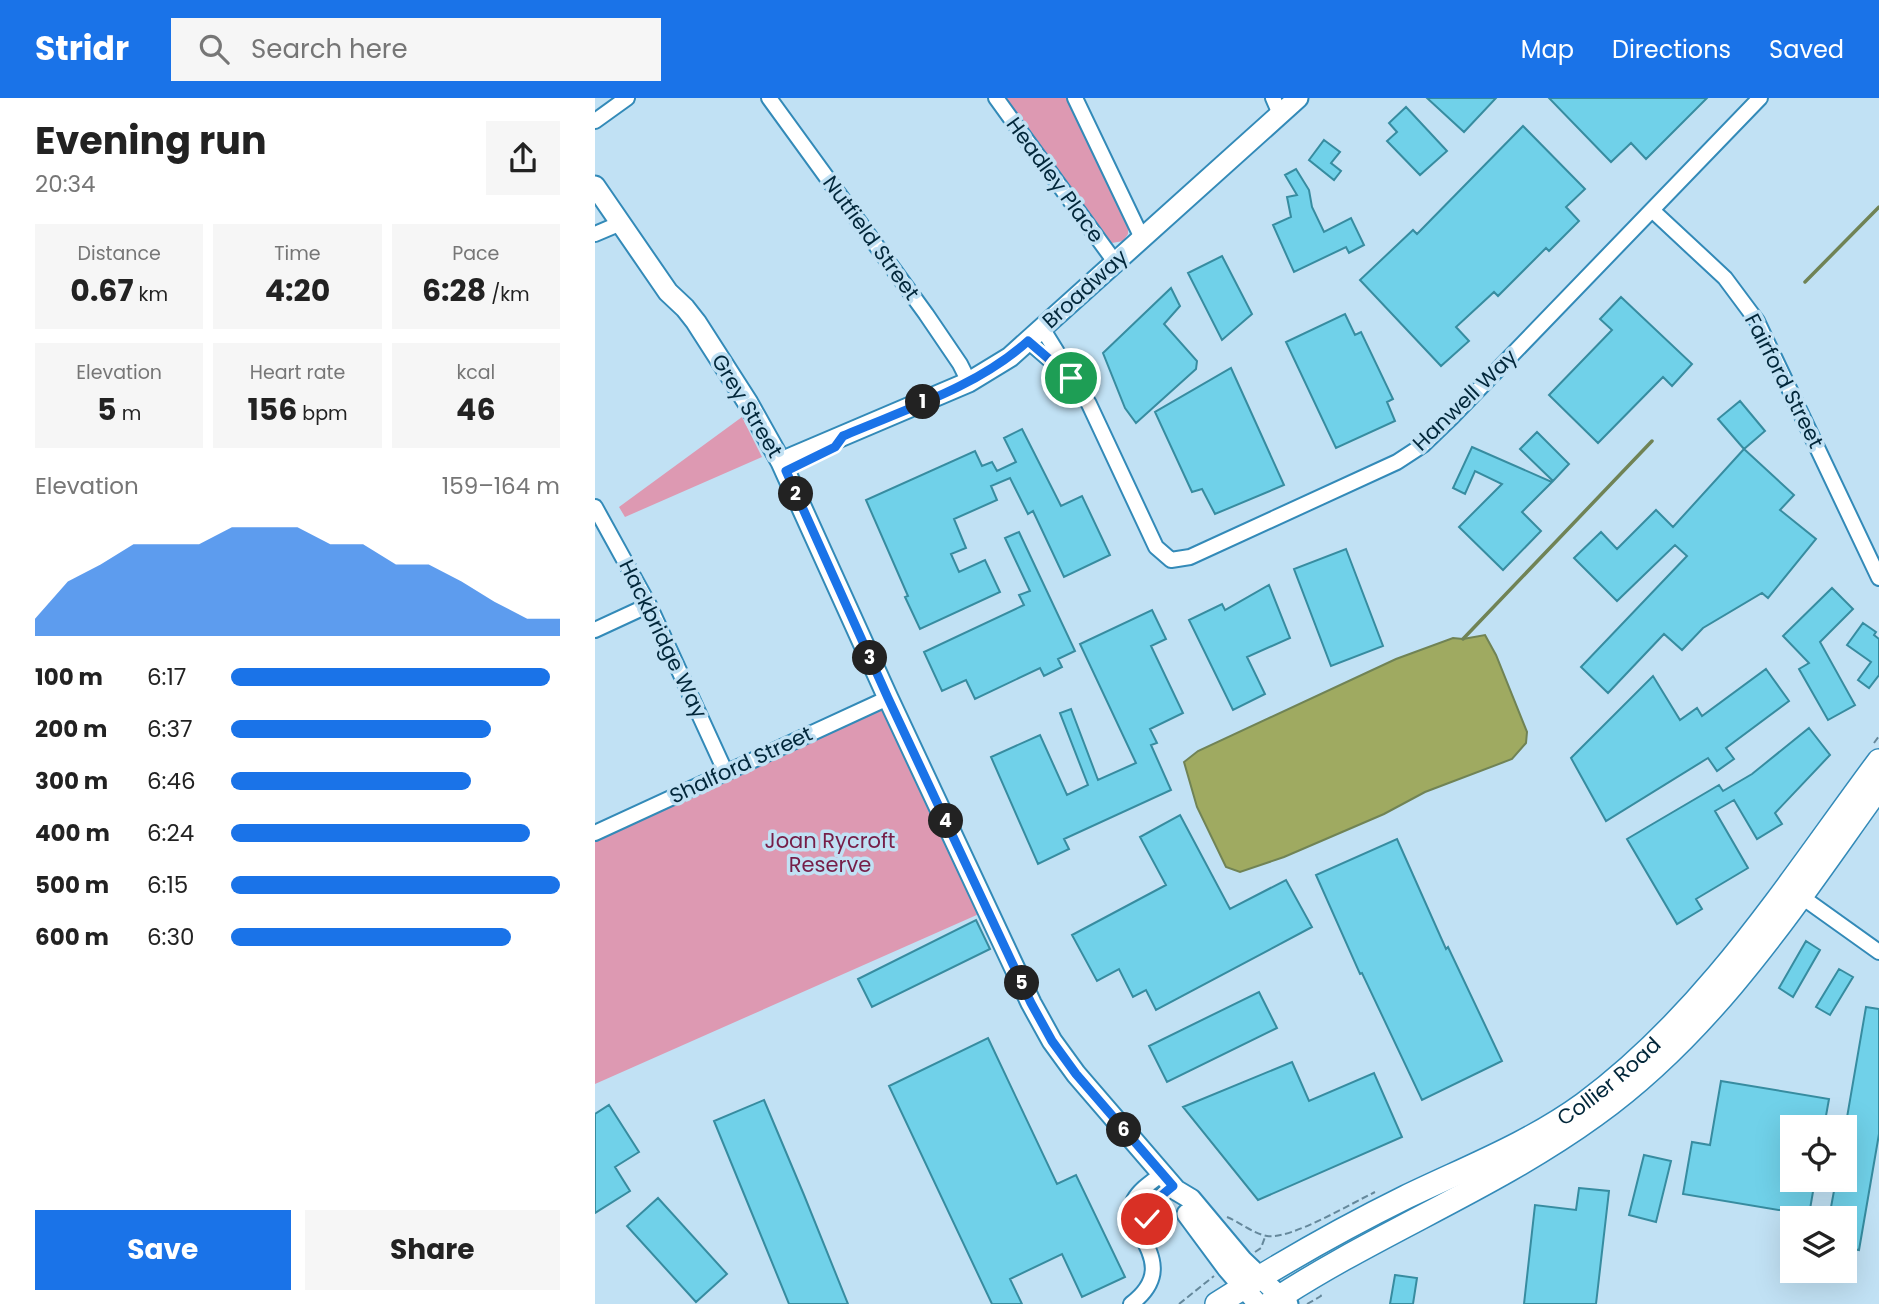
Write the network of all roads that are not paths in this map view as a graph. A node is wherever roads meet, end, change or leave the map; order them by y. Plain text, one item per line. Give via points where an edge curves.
1 (627, 98) edge
2 (769, 98) edge
3 (996, 98) edge
4 (1075, 98) edge
5 (1298, 98) edge
6 (1759, 98) edge
7 (1276, 106) edge
8 (595, 121) edge
9 (595, 186) edge
10 (1651, 210) junction
11 (621, 223) junction
12 (595, 233) edge
13 (1142, 238) junction
14 (1115, 262) junction
15 (1035, 334) junction
16 (969, 382) junction
17 (783, 467) junction
18 (595, 507) edge
19 (1879, 578) edge
20 (649, 605) junction
21 (595, 630) edge
22 (888, 698) junction
23 (1876, 753) edge
24 (726, 772) junction
25 (1879, 787) edge
26 (595, 833) edge
27 (1794, 891) junction
28 (1879, 952) edge
29 (1170, 1183) junction
30 (1254, 1289) edge
31 (1279, 1301) edge
32 (1131, 1304) edge
33 (1217, 1304) edge

1 - 8 street
2 - 16 street, Nutfield Street via 926,314
3 - 14 street, Headley Place
4 - 13 street, Headley Place
5 - 7 street, Broadway
6 - 10 street, Hanwell Way
7 - 13 street, Broadway
9 - 11 street, Grey Street
10 - 15 street, Hanwell Way via 1423,445 1397,462 1189,557 1171,560 1156,547 1089,404
10 - 19 street, Fairford Street via 1725,278 1758,321
11 - 12 street
11 - 17 street, Grey Street via 667,292 695,322
13 - 14 street, Broadway
14 - 15 street, Broadway
15 - 16 street, Broadway via 1010,357
16 - 17 street, Broadway via 833,438
17 - 22 street, Grey Street
18 - 20 street, Hackbridge Way
20 - 21 street
20 - 24 street, Hackbridge Way
22 - 24 street, Shalford Street
22 - 29 street, Grey Street via 1052,1041
23 - 27 main road, Collier Road
24 - 26 street, Shalford Street
25 - 27 main road, Collier Road
27 - 28 street
27 - 30 main road, Collier Road via 1686,1014 1582,1105 1525,1142 1356,1222
27 - 31 main road, Collier Road via 1731,988 1644,1078 1521,1165 1360,1250
29 - 30 street, Grey Street via 1181,1207
29 - 32 street via 1135,1198 1132,1216 1153,1271 1146,1289
30 - 31 street, Grey Street
30 - 33 main road, Collier Road

